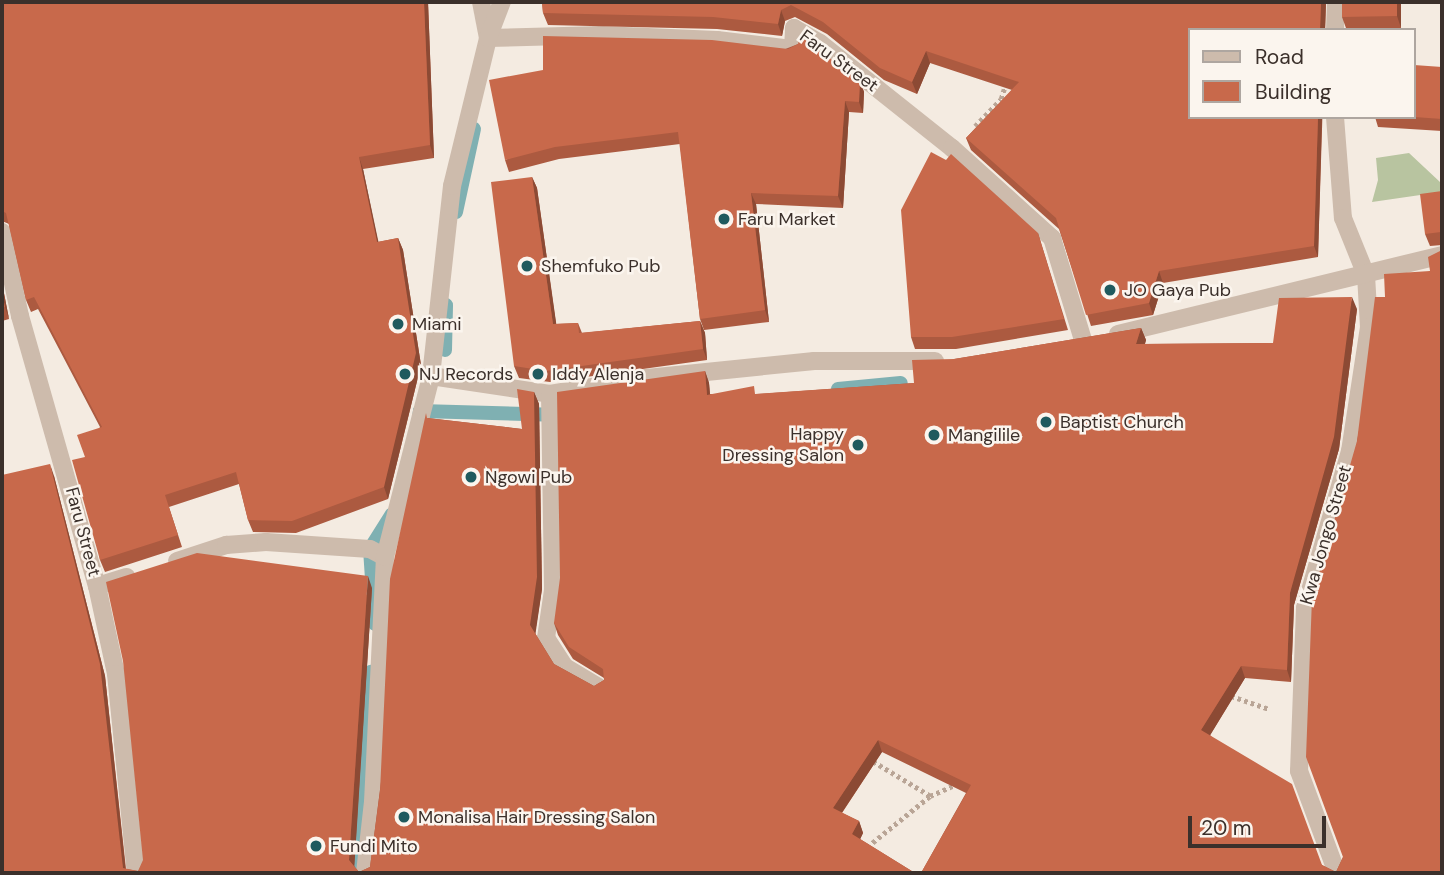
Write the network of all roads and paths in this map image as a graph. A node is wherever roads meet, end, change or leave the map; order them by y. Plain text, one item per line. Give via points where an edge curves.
1 (481, 2) edge
2 (502, 2) edge
3 (1336, 2) edge
4 (1335, 28) edge
5 (488, 38) junction
6 (1008, 75) edge
7 (1335, 119) edge
8 (952, 148) junction
9 (2, 232) edge
10 (1442, 254) edge
11 (1366, 275) junction
12 (1083, 340) junction
13 (1058, 344) edge
14 (957, 360) edge
15 (431, 376) junction
16 (550, 394) junction
17 (385, 557) junction
18 (97, 586) junction
19 (598, 687) edge
20 (1226, 695) edge
21 (1300, 719) junction
22 (859, 754) edge
23 (965, 782) edge
24 (930, 796) junction
25 (861, 854) edge
26 (136, 873) edge
27 (365, 873) edge
28 (1337, 873) edge

1 - 5 street
2 - 5 street
3 - 4 street
5 - 8 street, Faru Street via 601,35 793,49 794,28 820,43
5 - 15 street via 452,186
6 - 8 path via 1001,99
7 - 11 street via 1343,218
8 - 12 street, Faru Street via 1052,237
9 - 18 street, Faru Street via 20,316
10 - 11 street
11 - 12 street
11 - 21 street, Kwa Jongo Street via 1369,327 1350,451 1304,608
12 - 13 street
14 - 16 street via 814,361
15 - 16 street
15 - 17 street
16 - 19 street via 553,590 546,638 565,667
17 - 18 street, Faru Street via 370,549 266,542 226,545
17 - 27 street
18 - 26 street via 116,674
20 - 21 path
21 - 28 street, Kwa Jongo Street via 1299,771
22 - 24 path
23 - 24 path
24 - 25 path

